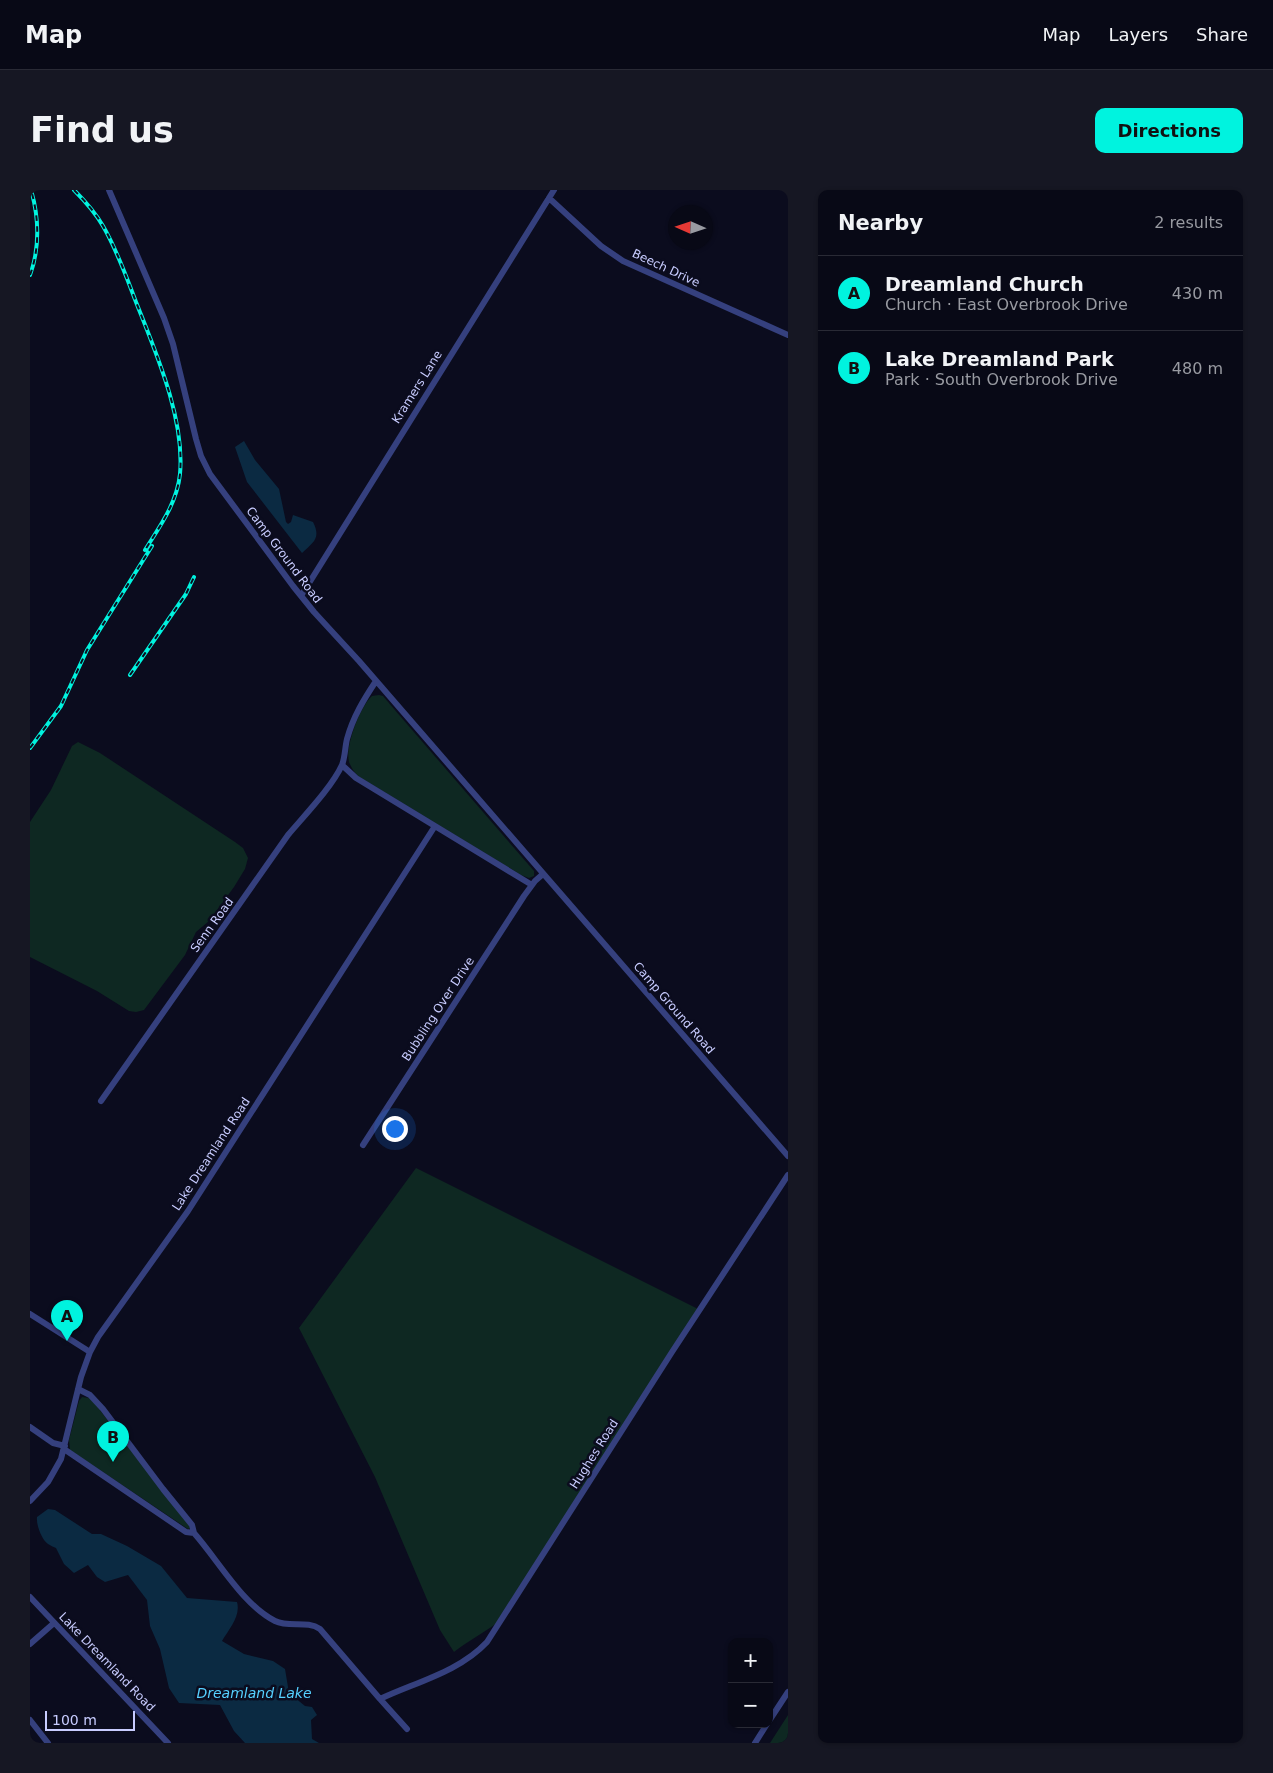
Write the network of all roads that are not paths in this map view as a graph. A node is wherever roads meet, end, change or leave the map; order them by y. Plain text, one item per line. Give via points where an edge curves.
1 (109, 190) edge
2 (554, 190) edge
3 (548, 198) junction
4 (788, 335) edge
5 (301, 596) junction
6 (376, 681) junction
7 (342, 765) junction
8 (435, 826) junction
9 (543, 874) junction
10 (532, 885) junction
11 (101, 1100) dead end
12 (364, 1145) dead end
13 (788, 1156) edge
14 (788, 1175) edge
15 (30, 1314) edge
16 (90, 1352) junction
17 (78, 1389) junction
18 (30, 1427) edge
19 (64, 1447) junction
20 (30, 1501) edge
21 (194, 1533) junction
22 (30, 1597) edge
23 (54, 1623) junction
24 (30, 1644) edge
25 (788, 1692) edge
26 (380, 1699) junction
27 (773, 1715) edge
28 (30, 1720) edge
29 (407, 1728) dead end
30 (764, 1728) edge
31 (48, 1743) edge
32 (168, 1743) edge
33 (755, 1743) edge

1 - 5 street, Camp Ground Road via 164,318 202,456 217,484
2 - 3 street, Kramers Lane
3 - 4 street, Beech Drive via 601,246 623,261
3 - 5 street, Kramers Lane
5 - 6 street, Camp Ground Road
6 - 7 street via 353,721
6 - 9 street, Camp Ground Road
7 - 8 street via 356,778
7 - 11 street, Senn Road via 288,835
8 - 10 street
8 - 16 street, Lake Dreamland Road via 188,1211
9 - 10 street
9 - 13 street, Camp Ground Road
10 - 12 street, Bubbling Over Drive
14 - 26 street, Hughes Road via 487,1642 464,1662
15 - 16 street
16 - 17 street, Lake Dreamland Road
17 - 19 street, Lake Dreamland Road
17 - 21 street via 94,1398 109,1416 192,1525
18 - 19 street
19 - 20 street, Lake Dreamland Road via 51,1478
19 - 21 street via 186,1532
21 - 26 street via 225,1574 256,1606 278,1622 320,1629
22 - 23 street, Lake Dreamland Road
23 - 24 street
23 - 32 street, Lake Dreamland Road
25 - 27 street
26 - 29 street
28 - 31 street
30 - 33 street

